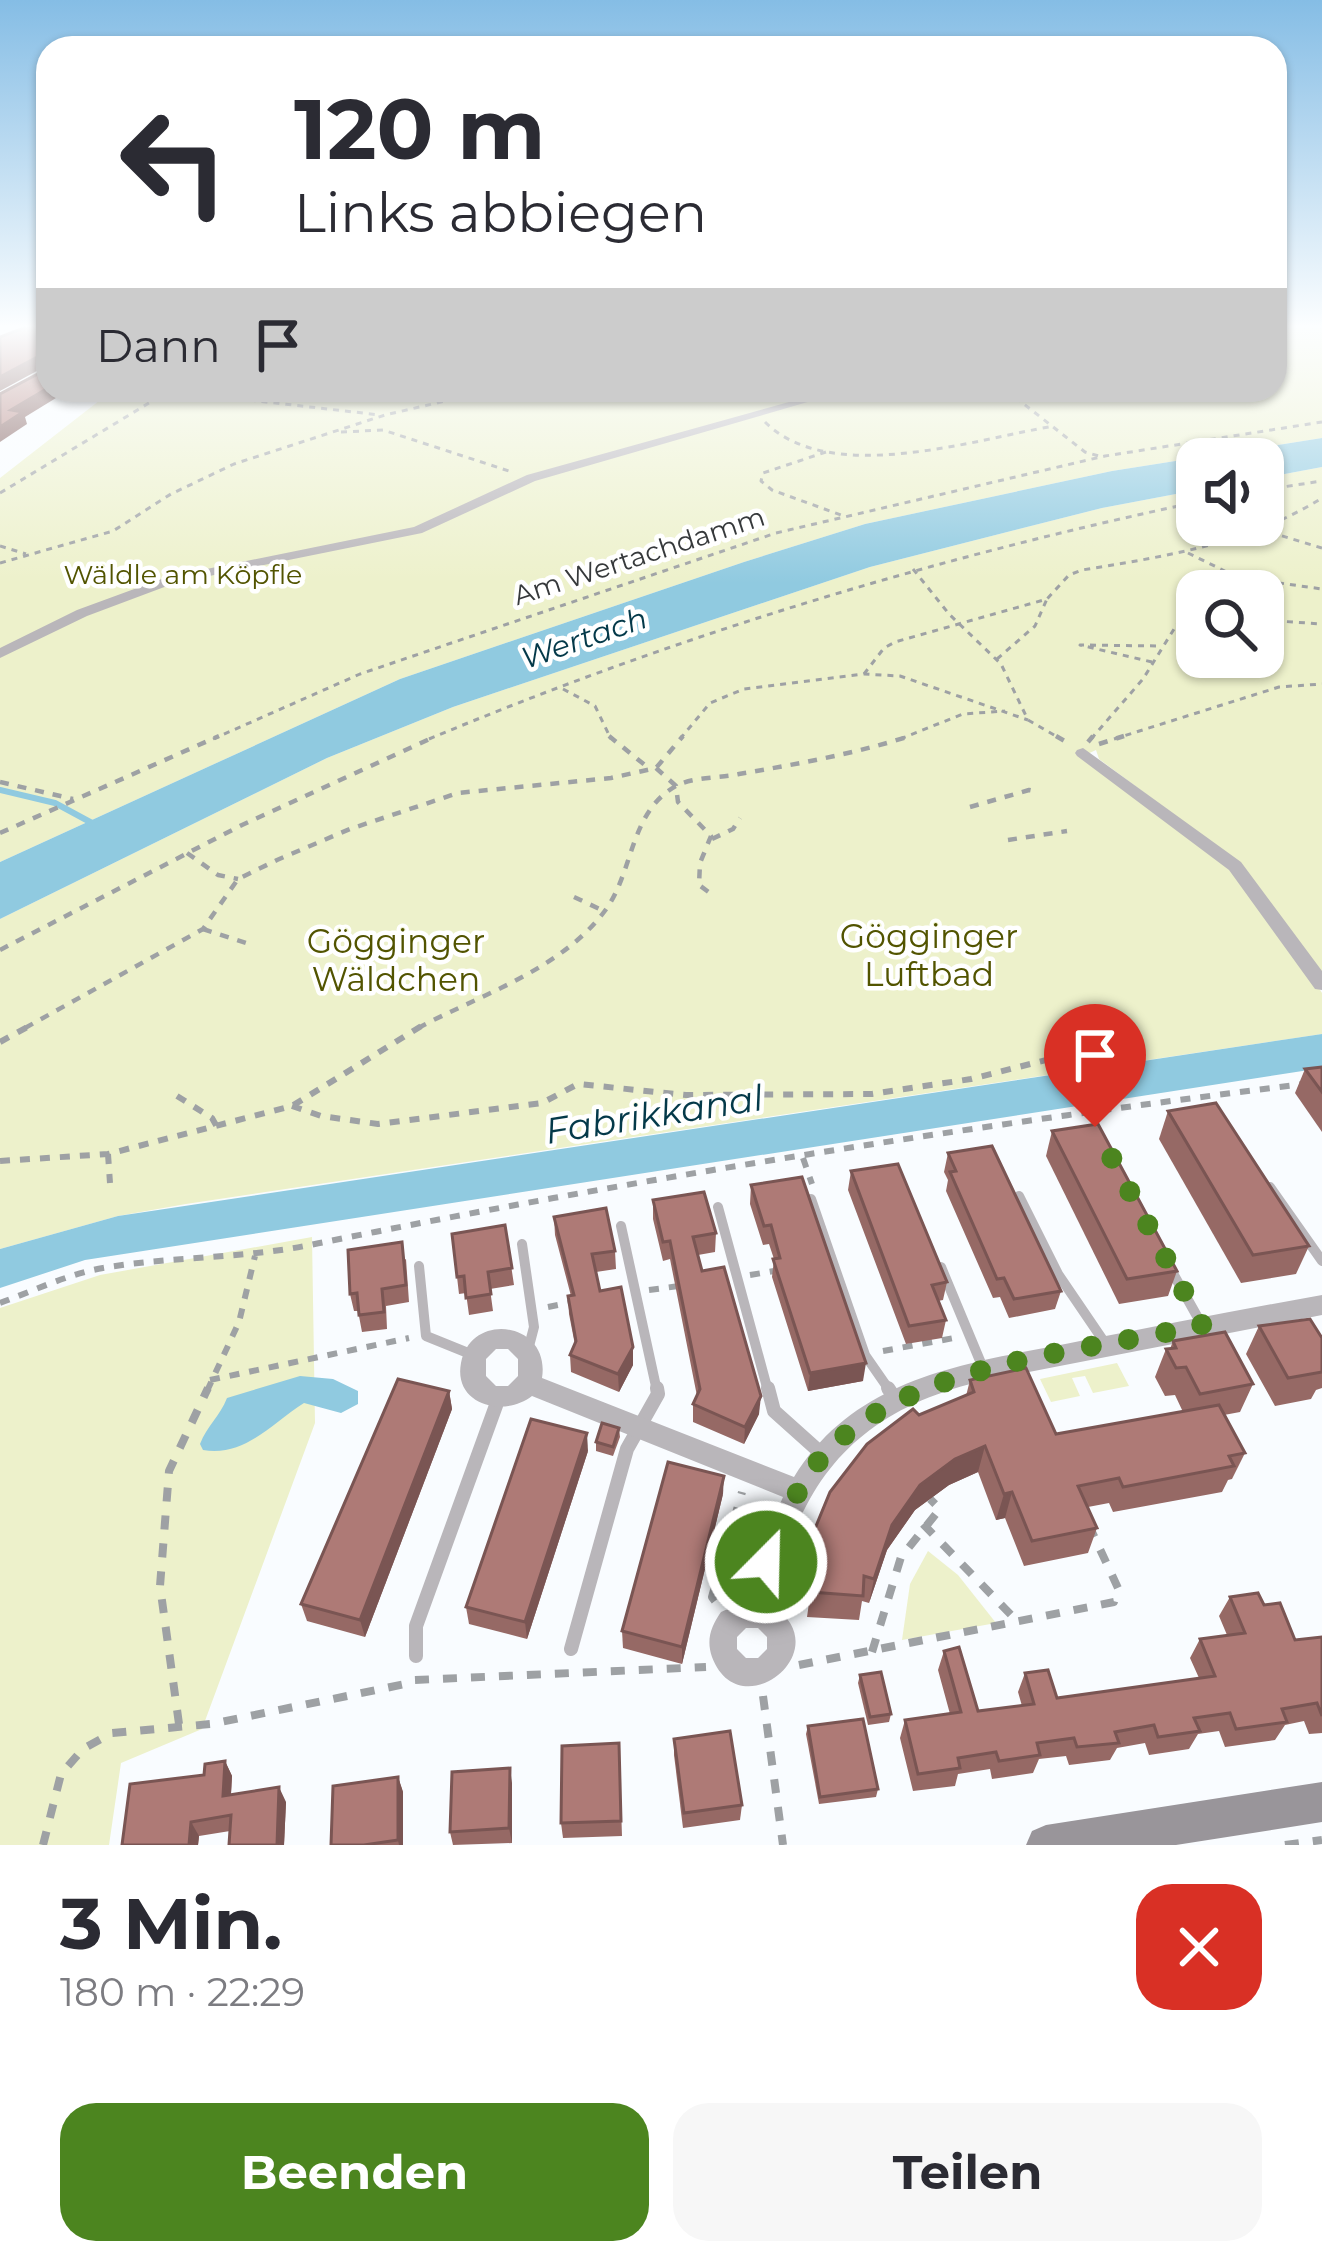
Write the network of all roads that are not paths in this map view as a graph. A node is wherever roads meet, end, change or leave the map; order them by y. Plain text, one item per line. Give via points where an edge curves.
1 (758, 411) edge
2 (0, 654) edge
3 (1083, 753) road end
4 (1322, 984) edge
5 (1264, 1178) edge
6 (1019, 1196) edge
7 (811, 1198) edge
8 (718, 1207) dead end
9 (621, 1226) dead end
10 (522, 1244) dead end
11 (934, 1252) edge
12 (1165, 1258) edge
13 (1322, 1261) edge
14 (418, 1266) dead end
15 (1322, 1305) edge
16 (1202, 1325) junction
17 (1107, 1346) junction
18 (528, 1350) junction
19 (474, 1356) junction
20 (984, 1370) junction
21 (528, 1383) junction
22 (499, 1396) junction
23 (896, 1400) junction
24 (643, 1427) junction
25 (824, 1455) junction
26 (797, 1490) junction
27 (745, 1617) junction
28 (571, 1648) dead end
29 (416, 1656) road end
30 (1322, 1802) edge
31 (1168, 1835) edge
32 (1046, 1845) edge

1 - 2 street via 531,478 418,530 172,580
3 - 4 street via 1235,866
5 - 13 lane
6 - 17 lane
7 - 23 lane via 865,1355
8 - 25 lane via 774,1411
9 - 24 lane via 658,1394
10 - 18 lane via 534,1327
11 - 20 lane
12 - 16 lane
14 - 19 lane via 426,1336
15 - 16 street
16 - 17 street
17 - 20 street
18 - 19 street via 496,1341
18 - 21 street
19 - 22 street via 476,1386
20 - 23 street
21 - 22 street
21 - 24 street
22 - 29 lane via 416,1626
23 - 25 street
24 - 26 street
24 - 28 lane via 627,1449
25 - 26 street
26 - 27 street
27 - 27 street via 780,1634 768,1668 741,1670 727,1657 723,1637
30 - 31 street
31 - 32 street

